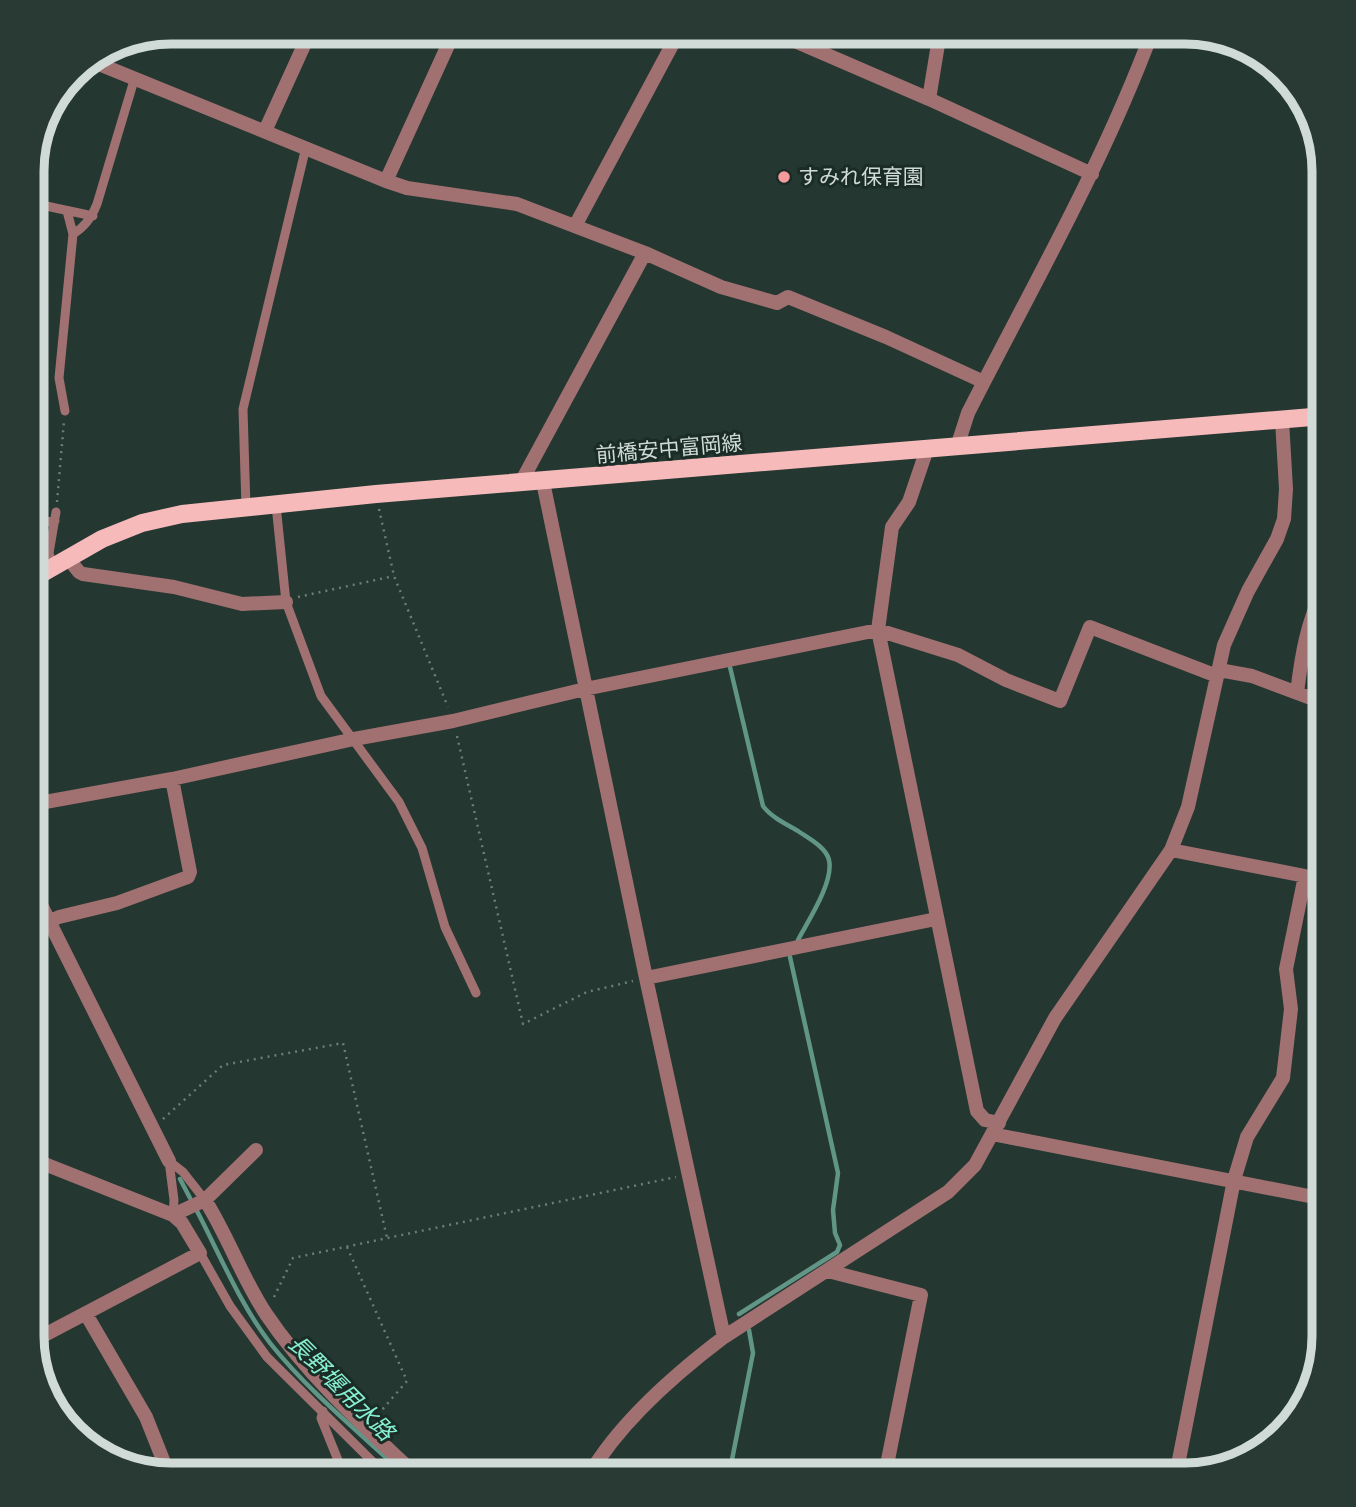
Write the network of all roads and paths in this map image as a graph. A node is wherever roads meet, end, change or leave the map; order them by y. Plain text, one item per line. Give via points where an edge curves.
1 (305, 44) edge
2 (449, 44) edge
3 (673, 44) edge
4 (802, 44) edge
5 (938, 44) edge
6 (1148, 44) edge
7 (101, 64) edge
8 (135, 77) junction
9 (929, 99) junction
10 (265, 131) junction
11 (306, 147) junction
12 (1091, 174) junction
13 (386, 181) junction
14 (44, 206) edge
15 (67, 211) junction
16 (93, 216) junction
17 (575, 226) junction
18 (73, 234) junction
19 (645, 253) junction
20 (984, 382) junction
21 (65, 411) joint
22 (1312, 417) edge
23 (1282, 420) junction
24 (957, 447) junction
25 (927, 449) junction
26 (543, 482) junction
27 (520, 484) junction
28 (376, 494) junction
29 (276, 505) junction
30 (246, 508) junction
31 (55, 517) junction
32 (44, 520) edge
33 (61, 562) junction
34 (44, 576) edge
35 (394, 576) junction
36 (286, 602) junction
37 (1312, 615) edge
38 (878, 631) junction
39 (1218, 673) junction
40 (585, 689) junction
41 (1297, 693) junction
42 (1312, 698) edge
43 (453, 721) junction
44 (354, 739) junction
45 (172, 779) junction
46 (44, 802) edge
47 (1171, 850) junction
48 (44, 913) edge
49 (936, 919) junction
50 (48, 922) junction
51 (646, 978) junction
52 (476, 992) dead end
53 (151, 1127) junction
54 (996, 1128) junction
55 (256, 1150) dead end
56 (169, 1161) junction
57 (44, 1164) edge
58 (689, 1174) junction
59 (1234, 1180) junction
60 (1312, 1196) edge
61 (205, 1200) junction
62 (173, 1215) junction
63 (387, 1238) junction
64 (347, 1247) junction
65 (200, 1253) junction
66 (828, 1271) junction
67 (265, 1312) junction
68 (86, 1314) junction
69 (44, 1335) edge
70 (724, 1337) junction
71 (323, 1411) junction
72 (366, 1428) junction
73 (164, 1463) edge
74 (339, 1463) edge
75 (374, 1463) edge
76 (403, 1463) edge
77 (596, 1463) edge
78 (887, 1463) edge
79 (1178, 1463) edge

1 - 10 street
2 - 13 street
3 - 17 street
4 - 9 street
5 - 9 street
6 - 12 street
7 - 8 street
8 - 10 street
8 - 16 lane
9 - 12 street
10 - 11 street
11 - 13 street
11 - 30 lane via 243,409
12 - 20 street
13 - 17 street via 517,204
14 - 15 lane
15 - 16 lane
15 - 18 lane
16 - 18 lane
17 - 19 street
18 - 21 lane via 59,378
19 - 20 street via 721,288 777,303 788,297
19 - 27 street
20 - 24 street
21 - 31 path
22 - 23 main road, 前橋安中富岡線
23 - 24 main road, 前橋安中富岡線
23 - 39 street via 1284,519 1224,645
24 - 25 main road, 前橋安中富岡線
25 - 26 main road, 前橋安中富岡線
25 - 38 street via 909,502 892,527
26 - 27 main road, 前橋安中富岡線
26 - 40 street
27 - 28 main road, 前橋安中富岡線
28 - 29 main road, 前橋安中富岡線
28 - 35 path
29 - 30 main road, 前橋安中富岡線
29 - 36 lane
30 - 33 main road, 前橋安中富岡線 via 142,523
31 - 32 lane
31 - 33 lane via 49,553
33 - 34 main road, 前橋安中富岡線
33 - 36 street via 83,574 174,587 242,604
35 - 36 path
35 - 43 path
36 - 44 lane via 321,696
37 - 41 street via 1301,653
38 - 39 street via 958,655 1060,701 1090,627
38 - 40 street
38 - 49 street
39 - 41 street via 1252,676
39 - 47 street via 1188,807
40 - 43 street
40 - 51 street
41 - 42 street
43 - 44 street
43 - 51 path via 523,1024 587,992
44 - 45 street
44 - 52 lane via 399,802 422,848 446,927
45 - 46 street
45 - 50 street via 188,877
47 - 54 street via 1055,1018
47 - 59 street via 1305,876 1286,969 1291,1009 1283,1078 1247,1136
48 - 50 street
49 - 51 street
49 - 54 street via 977,1111
50 - 53 street
51 - 58 street
53 - 56 street
53 - 63 path via 223,1065 343,1043
54 - 59 street
54 - 66 street via 975,1165 948,1192
55 - 61 street
56 - 61 lane
56 - 62 lane
57 - 62 street
58 - 63 path
58 - 70 street
59 - 60 street
59 - 79 street
61 - 62 street
61 - 67 street
62 - 65 street
63 - 64 path
64 - 67 path via 293,1258
64 - 72 path via 407,1381
65 - 68 street
65 - 71 lane via 250,1336
66 - 70 street
66 - 78 street via 921,1295
67 - 72 street via 305,1366
68 - 69 street
68 - 73 street via 146,1417
70 - 77 street via 678,1374 615,1437
71 - 74 lane via 321,1418
71 - 75 lane
72 - 76 street

